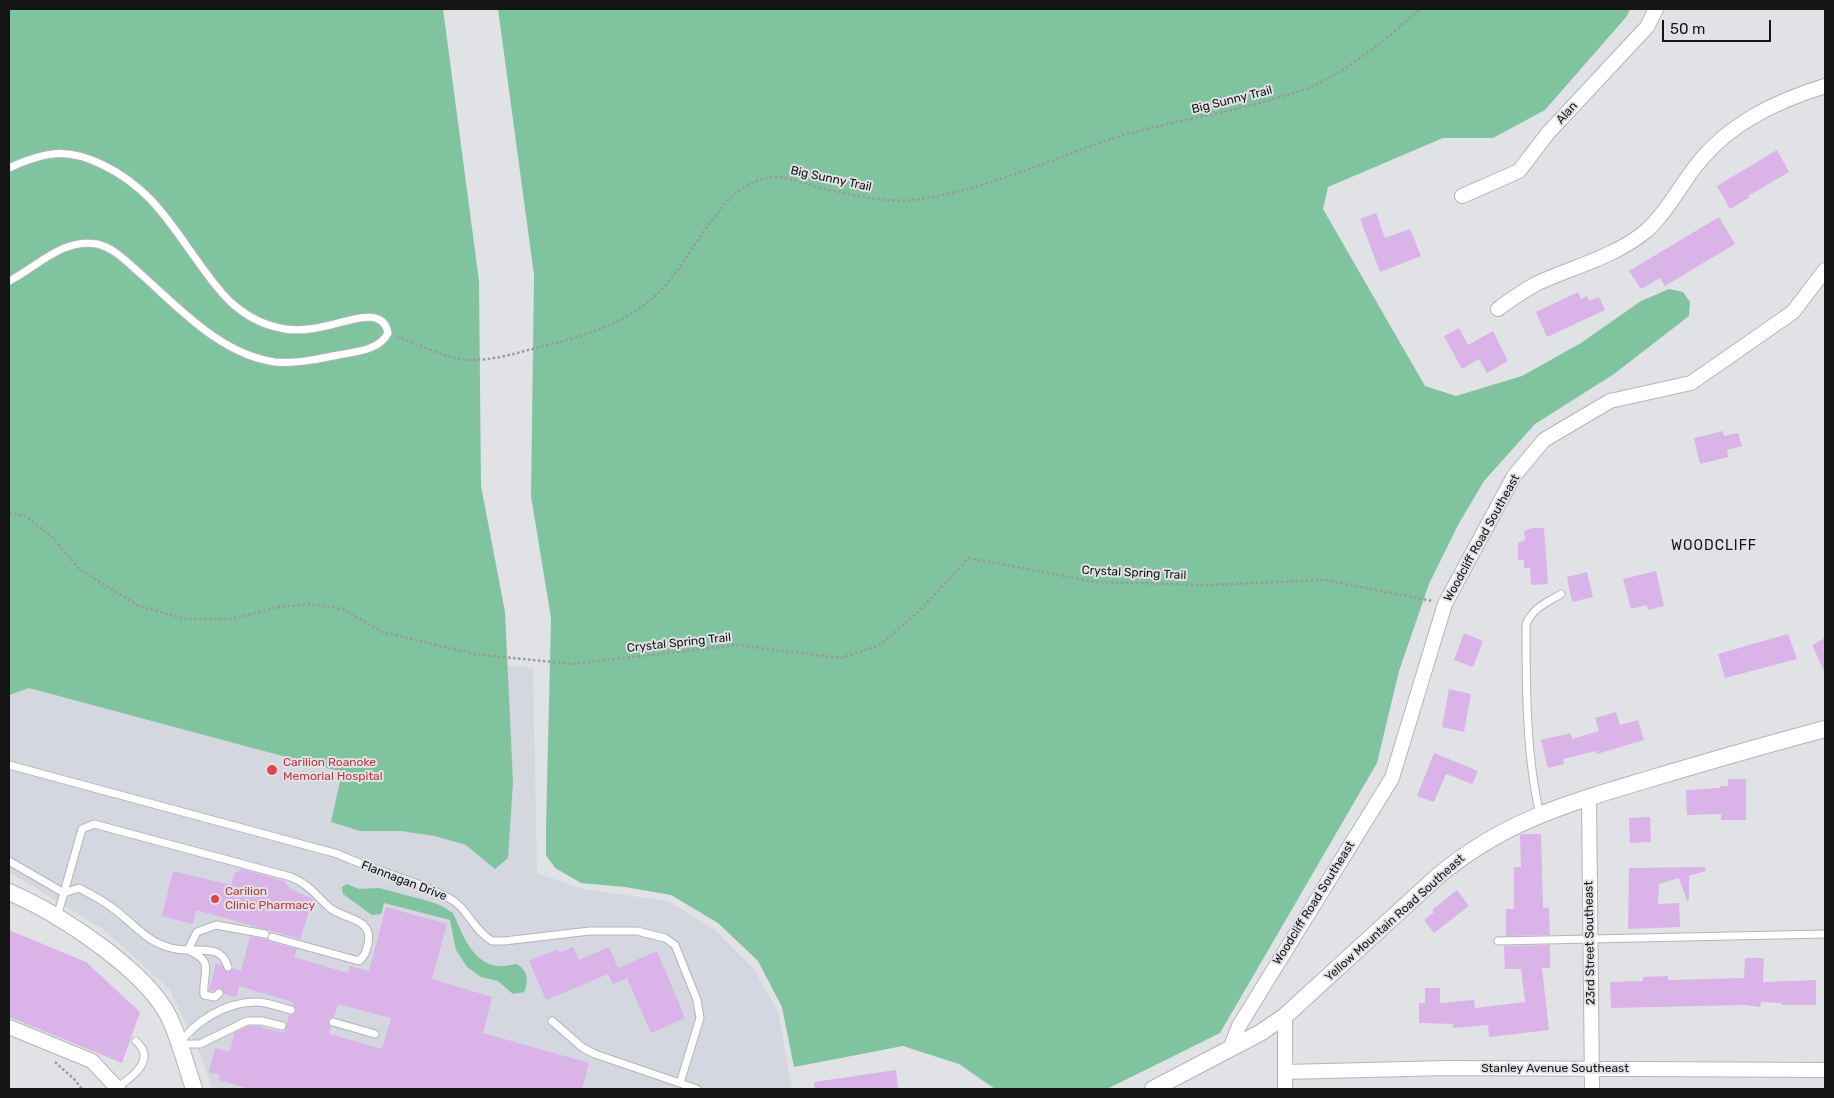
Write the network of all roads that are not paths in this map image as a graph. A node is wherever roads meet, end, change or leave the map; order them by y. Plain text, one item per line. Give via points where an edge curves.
1 (1656, 9) edge
2 (1825, 86) edge
3 (9, 168) edge
4 (1462, 196) dead end
5 (1825, 270) edge
6 (9, 282) edge
7 (1498, 309) dead end
8 (1561, 594) dead end
9 (1825, 729) edge
10 (9, 764) edge
11 (1590, 797) junction
12 (1540, 814) junction
13 (9, 861) edge
14 (9, 892) edge
15 (64, 893) junction
16 (57, 918) junction
17 (1825, 934) edge
18 (1590, 938) junction
19 (1498, 941) dead end
20 (188, 950) junction
21 (228, 967) dead end
22 (219, 993) dead end
23 (291, 1010) dead end
24 (1285, 1016) junction
25 (552, 1021) dead end
26 (332, 1022) dead end
27 (9, 1026) edge
28 (282, 1026) dead end
29 (375, 1034) dead end
30 (136, 1041) dead end
31 (179, 1044) junction
32 (1230, 1049) junction
33 (1592, 1069) junction
34 (1825, 1070) edge
35 (1285, 1072) junction
36 (680, 1083) junction
37 (117, 1089) edge
38 (194, 1089) edge
39 (698, 1089) edge
40 (1153, 1089) edge
41 (1285, 1089) edge
42 (1592, 1089) edge

1 - 4 street, Alan via 1647,27 1548,133 1519,171
2 - 7 street via 1776,104 1735,127 1716,143 1646,231 1607,254 1536,284
3 - 6 lane via 42,154 58,152 99,163 135,183 150,197 217,286 232,304 249,316 285,329 303,330 364,317 378,318 388,334 379,345 356,352 297,362 262,359 222,341 119,255 99,244 70,245 57,250
5 - 32 street, Woodcliff Road Southeast via 1793,312 1690,383 1610,401 1544,440 1514,476 1444,604 1392,778 1239,1026
8 - 12 lane via 1537,608 1526,624 1530,740 1534,792
9 - 11 street, Yellow Mountain Road Southeast
10 - 36 lane, Flannagan Drive via 338,854 450,898 483,936 492,941 606,931 637,932 665,938 675,945 697,1000 700,1018
11 - 12 street, Yellow Mountain Road Southeast
11 - 18 street, 23rd Street Southeast
12 - 24 street, Yellow Mountain Road Southeast via 1492,836 1464,854
13 - 15 lane
14 - 16 street
15 - 16 lane
15 - 20 lane via 80,888 107,904 155,944
15 - 20 lane via 82,829 94,824 291,877 311,887 337,912 362,923 369,935 366,954 359,960 216,925 197,932
16 - 31 street via 102,948 155,996
17 - 18 lane
18 - 19 lane
18 - 33 street, 23rd Street Southeast
20 - 21 lane via 216,951 225,958
20 - 22 lane via 206,962 204,995 215,998
23 - 31 lane via 265,1003 238,1004 208,1017 192,1028
24 - 32 street, Yellow Mountain Road Southeast
24 - 35 street
25 - 36 lane via 595,1054
26 - 29 lane
27 - 37 street via 92,1061
28 - 31 lane via 247,1021 200,1044
30 - 37 lane via 144,1053 140,1069
31 - 38 street
32 - 40 street, Yellow Mountain Road Southeast
33 - 34 street, Stanley Avenue Southeast
33 - 35 street, Stanley Avenue Southeast
33 - 42 street, 23rd Street Southeast
35 - 41 street
36 - 39 lane

